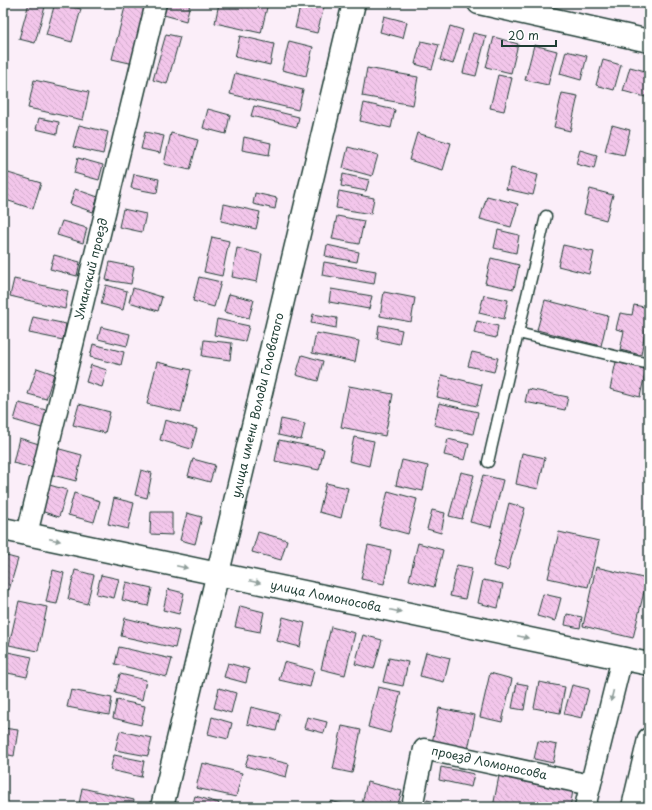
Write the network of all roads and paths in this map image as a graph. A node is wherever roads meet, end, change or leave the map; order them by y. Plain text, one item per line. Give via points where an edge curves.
1 (156, 3) edge
2 (354, 3) edge
3 (479, 3) edge
4 (649, 41) edge
5 (546, 216) dead end
6 (518, 334) junction
7 (649, 364) edge
8 (488, 462) dead end
9 (3, 529) edge
10 (27, 534) junction
11 (217, 574) junction
12 (622, 658) junction
13 (649, 664) edge
14 (649, 739) edge
15 (590, 785) junction
16 (162, 807) edge
17 (412, 807) edge
18 (585, 807) edge
19 (633, 807) edge

1 - 10 street, Уманский проезд
2 - 11 street, улица имени Володи Головатого
3 - 4 street
5 - 6 lane
6 - 7 lane
6 - 8 lane
9 - 10 street, улица Ломоносова
10 -> 11 street, улица Ломоносова
11 -> 12 street, улица Ломоносова
11 - 16 street, улица имени Володи Головатого
12 - 13 street, улица Ломоносова
12 -> 15 street
14 - 19 street
15 - 17 street, проезд Ломоносова via 424,748
15 - 18 street

